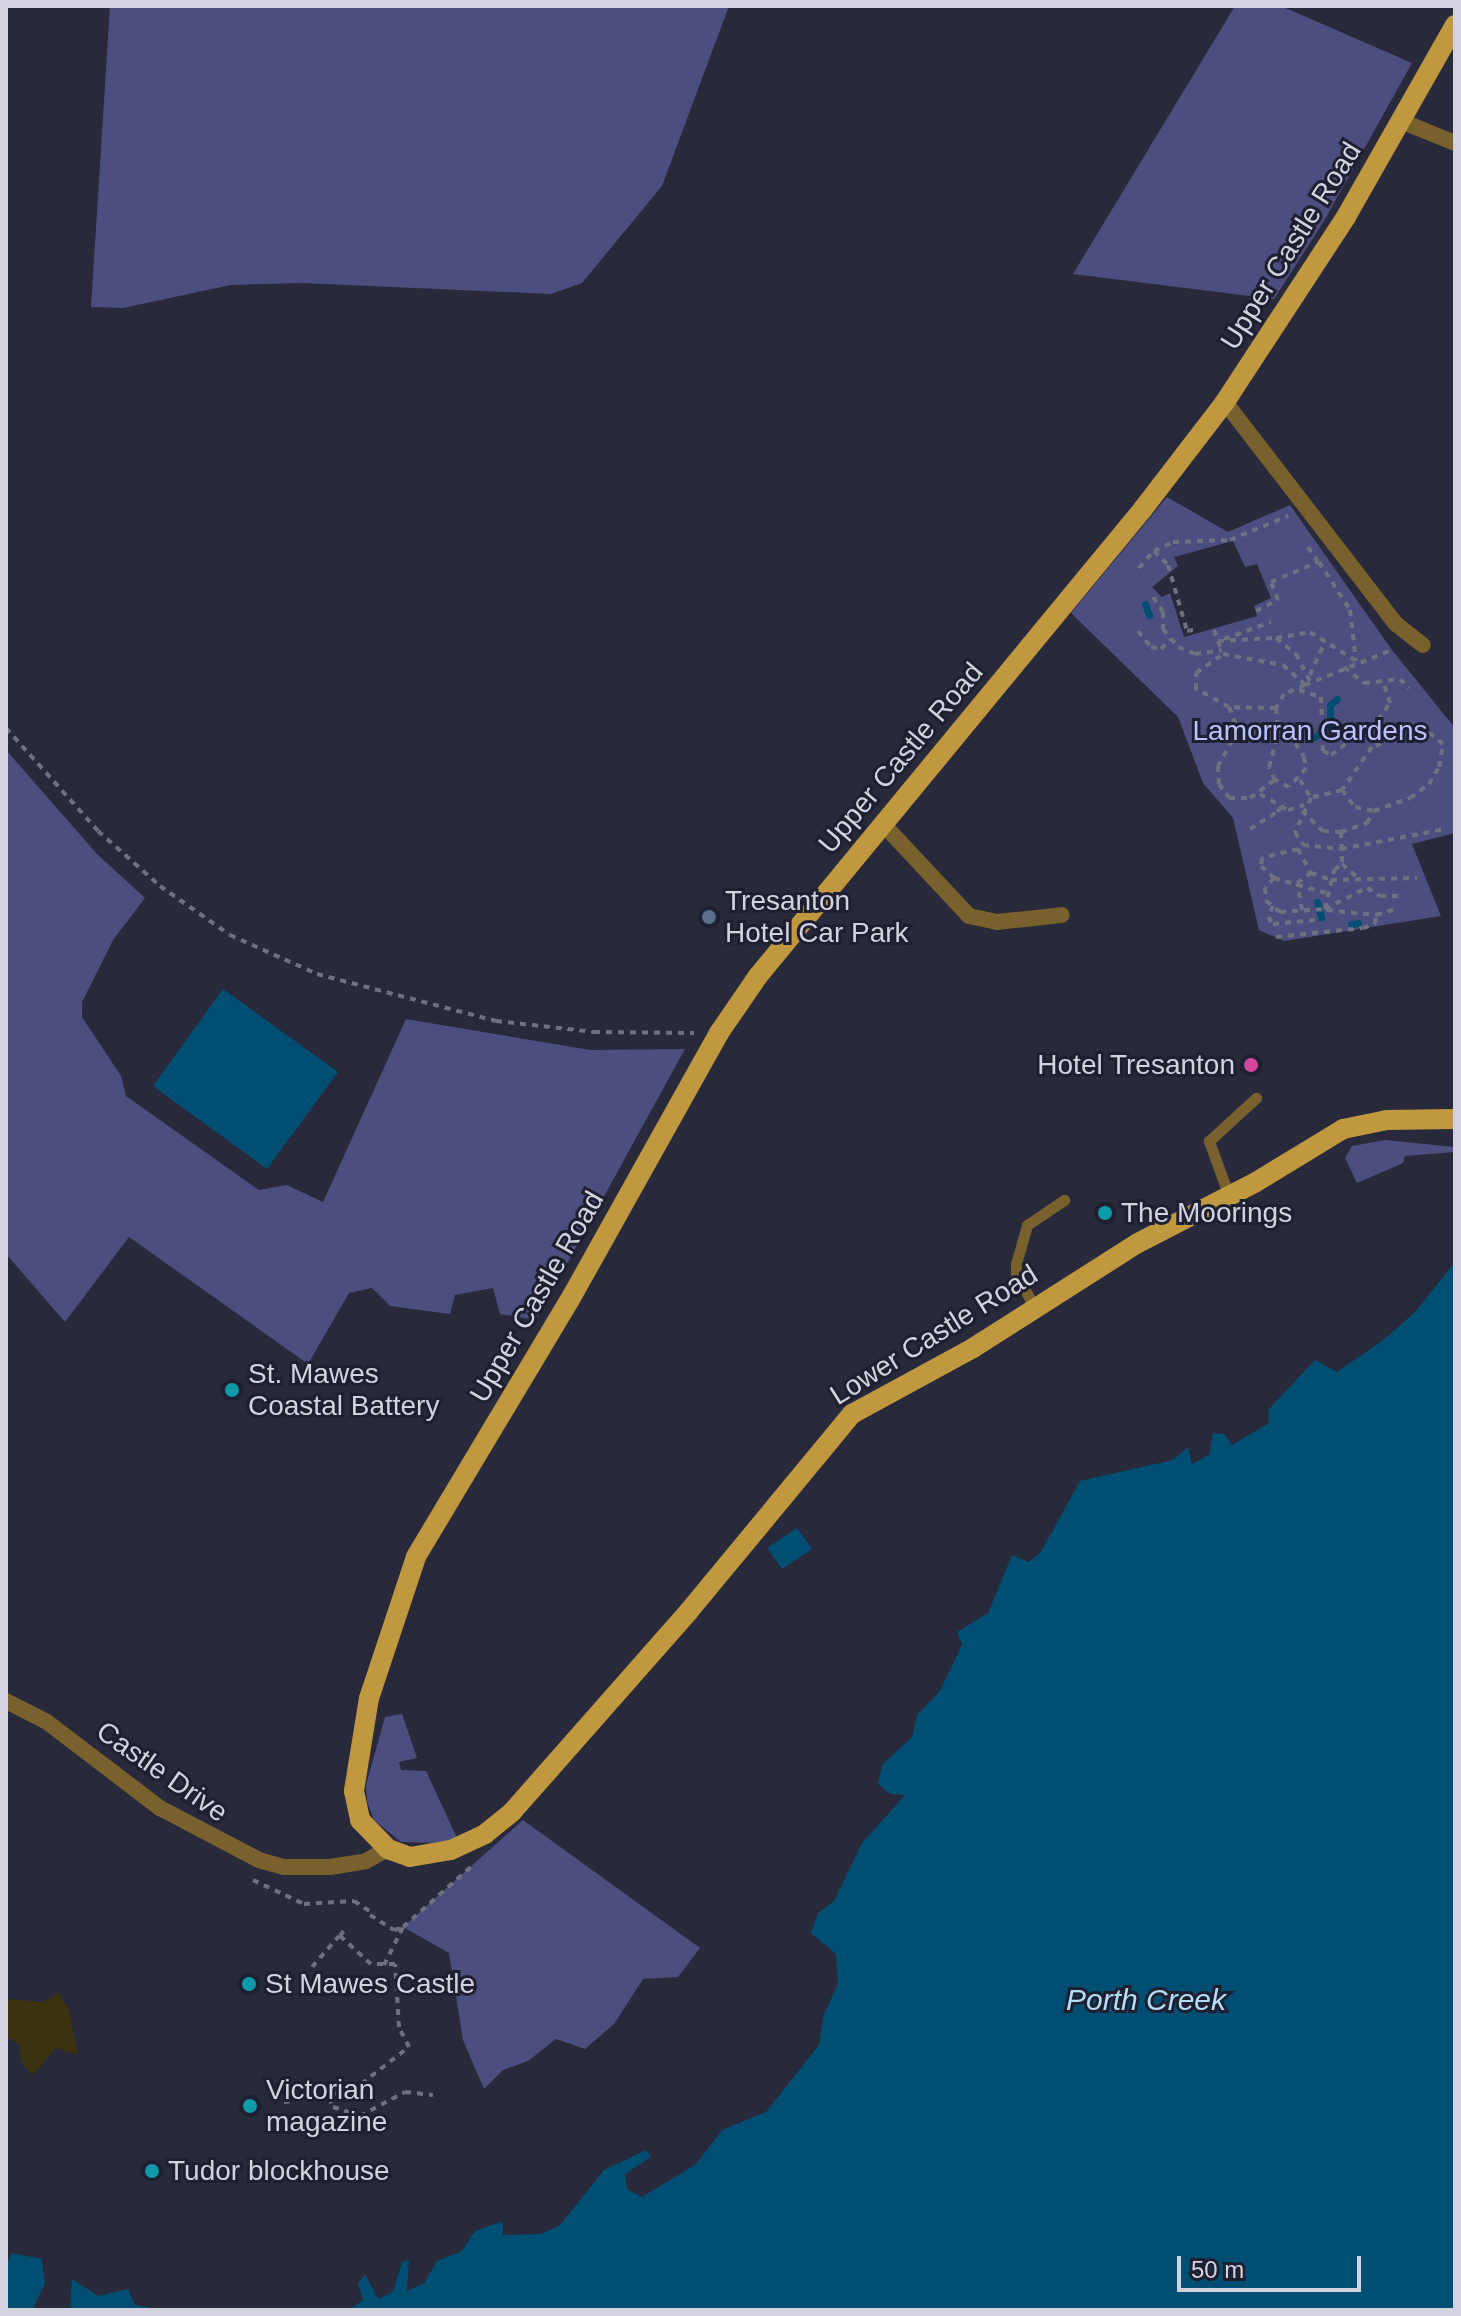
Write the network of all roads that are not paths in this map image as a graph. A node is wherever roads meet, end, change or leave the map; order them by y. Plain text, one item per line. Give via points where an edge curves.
1 (1455, 25) edge
2 (1401, 121) junction
3 (1455, 143) edge
4 (1225, 402) junction
5 (1423, 645) dead end
6 (883, 824) junction
7 (1062, 915) dead end
8 (1256, 1098) dead end
9 (1455, 1119) edge
10 (1229, 1196) junction
11 (1064, 1200) dead end
12 (1035, 1308) junction
13 (6, 1701) edge
14 (393, 1851) junction

1 - 2 main road, Upper Castle Road
2 - 3 street
2 - 4 main road, Upper Castle Road via 1346,217
4 - 5 street via 1396,624
4 - 6 main road, Upper Castle Road
6 - 7 street via 969,916 997,922
6 - 14 main road, Upper Castle Road via 758,976 719,1033 547,1339 434,1519 407,1576 375,1671 355,1777 356,1811
8 - 10 lane via 1209,1141
9 - 10 main road, Lower Castle Road via 1387,1120 1343,1129
10 - 12 main road, Lower Castle Road via 1138,1243
11 - 12 lane via 1027,1225 1016,1264
12 - 14 main road, Lower Castle Road via 973,1348 881,1395 839,1426 689,1611 499,1824 451,1850 422,1857
13 - 14 street, Castle Drive via 47,1722 160,1808 259,1860 294,1868 330,1867

